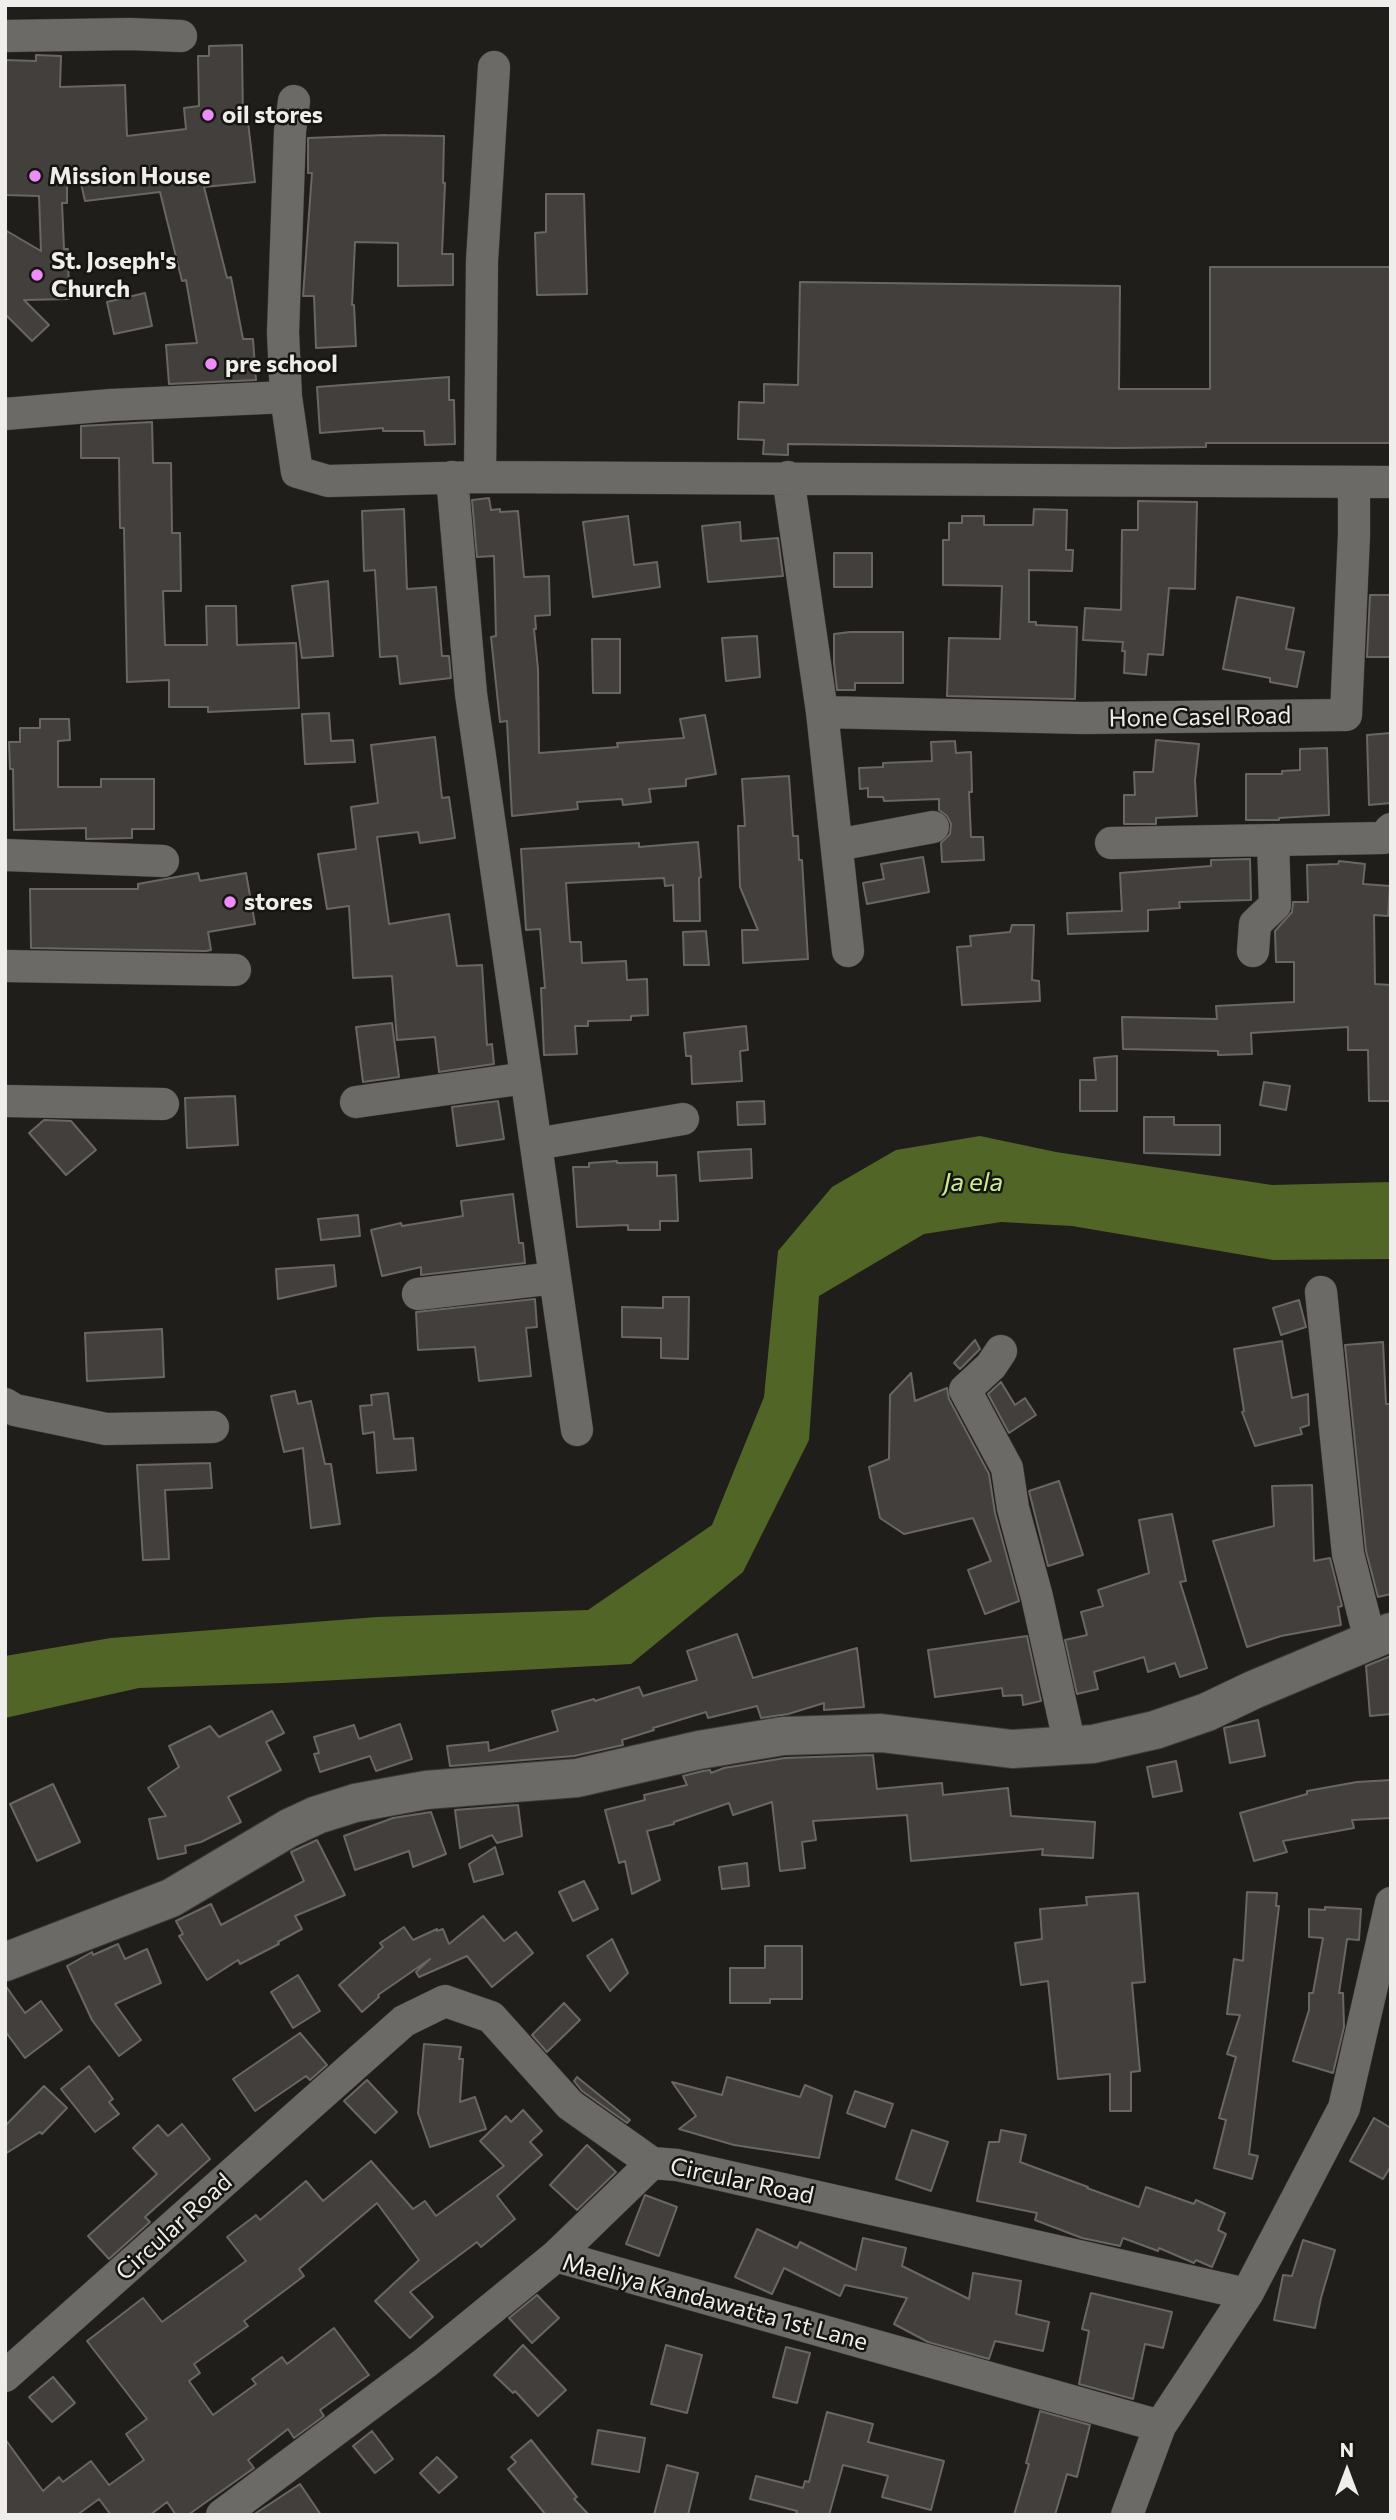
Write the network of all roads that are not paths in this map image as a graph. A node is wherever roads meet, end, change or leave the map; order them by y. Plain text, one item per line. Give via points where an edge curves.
1 (5, 36) edge
2 (181, 36) dead end
3 (494, 67) dead end
4 (293, 101) dead end
5 (286, 397) junction
6 (5, 414) edge
7 (466, 477) junction
8 (788, 477) junction
9 (1354, 482) junction
10 (1391, 482) edge
11 (822, 712) junction
12 (933, 827) dead end
13 (1391, 829) edge
14 (1273, 840) junction
15 (1111, 843) dead end
16 (837, 845) junction
17 (5, 855) edge
18 (163, 862) dead end
19 (848, 951) dead end
20 (1253, 951) dead end
21 (5, 966) edge
22 (235, 970) dead end
23 (526, 1078) junction
24 (5, 1101) edge
25 (356, 1102) dead end
26 (163, 1104) dead end
27 (683, 1119) dead end
28 (536, 1144) junction
29 (555, 1278) junction
30 (1321, 1292) dead end
31 (418, 1294) dead end
32 (1001, 1351) dead end
33 (5, 1404) edge
34 (213, 1427) dead end
35 (577, 1430) dead end
36 (1380, 1636) edge
37 (1070, 1746) junction
38 (1391, 1903) edge
39 (5, 1962) edge
40 (652, 2164) junction
41 (556, 2256) junction
42 (1247, 2294) junction
43 (5, 2376) edge
44 (1160, 2426) junction
45 (222, 2515) edge
46 (1127, 2515) edge

1 - 2 street
3 - 7 street
4 - 5 street via 283,333
5 - 6 street
5 - 7 street via 297,472 328,481
7 - 8 street
7 - 23 street via 471,694
8 - 9 street
8 - 11 street
9 - 10 street
9 - 11 street, Hone Casel Road via 1346,715 1083,718
11 - 16 street
12 - 16 street
13 - 14 street via 1383,838
14 - 15 street
14 - 20 street via 1275,905 1255,925
16 - 19 street
17 - 18 street
21 - 22 street
23 - 25 street
23 - 28 street
24 - 26 street
27 - 28 street
28 - 29 street
29 - 31 street
29 - 35 street
30 - 36 street via 1348,1554
32 - 37 street via 965,1390 1007,1468
33 - 34 street via 106,1429
36 - 37 main road via 1206,1712 1155,1730
37 - 39 main road via 1012,1749 881,1733 783,1736 577,1778 426,1790 355,1803 289,1828 171,1898
38 - 42 street via 1344,2109
40 - 41 street
40 - 42 street, Circular Road via 677,2165
40 - 43 street, Circular Road via 570,2105 491,2017 445,2001 404,2021
41 - 44 street, Maeliya Kandawatta 1st Lane
41 - 45 street, Maeliya Kandawatta 1st Lane via 425,2364
42 - 44 street
44 - 46 street

